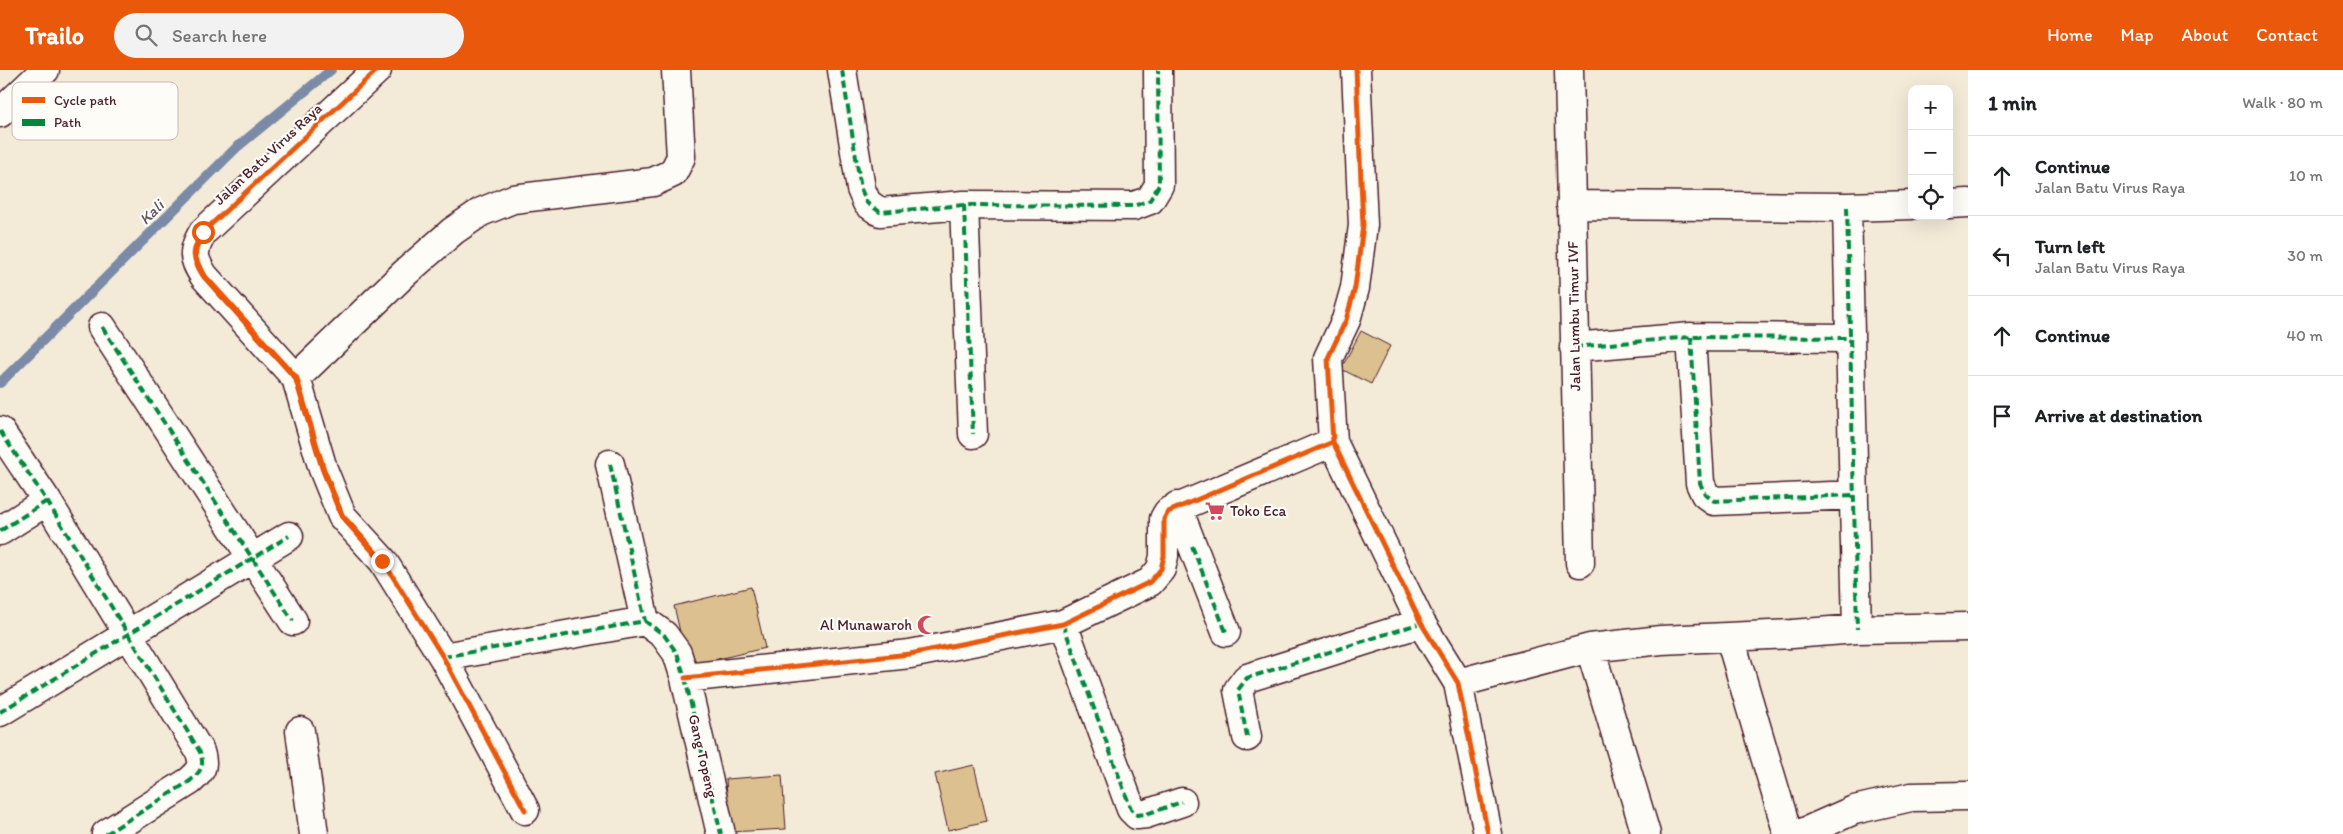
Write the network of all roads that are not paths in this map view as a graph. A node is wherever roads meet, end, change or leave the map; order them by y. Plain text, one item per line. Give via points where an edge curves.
1 (45, 70) edge
2 (378, 70) edge
3 (676, 70) edge
4 (842, 70) edge
5 (1158, 70) edge
6 (1356, 70) edge
7 (1569, 70) edge
8 (32, 82) edge
9 (12, 102) edge
10 (0, 113) edge
11 (1968, 203) edge
12 (1953, 204) edge
13 (964, 205) junction
14 (1571, 205) junction
15 (1908, 205) edge
16 (1847, 207) junction
17 (102, 326) dead end
18 (1691, 337) junction
19 (1850, 338) junction
20 (1574, 347) junction
21 (296, 378) junction
22 (0, 432) edge
23 (973, 434) dead end
24 (1333, 442) junction
25 (610, 464) dead end
26 (1854, 495) junction
27 (47, 501) junction
28 (1177, 506) junction
29 (0, 530) edge
30 (289, 536) dead end
31 (252, 561) junction
32 (1580, 563) dead end
33 (293, 621) dead end
34 (645, 621) junction
35 (1421, 623) junction
36 (1064, 624) junction
37 (1968, 627) edge
38 (1857, 628) junction
39 (1226, 632) dead end
40 (129, 635) junction
41 (1730, 638) junction
42 (1590, 648) junction
43 (443, 657) junction
44 (685, 678) junction
45 (1458, 683) junction
46 (0, 712) edge
47 (300, 731) dead end
48 (1247, 737) dead end
49 (1968, 796) edge
50 (1182, 802) dead end
51 (525, 810) dead end
52 (106, 834) edge
53 (314, 834) edge
54 (721, 834) edge
55 (1488, 834) edge
56 (1646, 834) edge
57 (1788, 834) edge
58 (1800, 834) edge

1 - 8 street
2 - 21 street, Jalan Batu Virus Raya via 203,232 194,248 195,262 204,276
3 - 21 street via 681,157 672,173 653,182 513,199 481,212 452,231 405,273
4 - 13 street via 861,189 867,203 880,212
5 - 13 street via 1159,185 1150,200 1134,206
6 - 24 street via 1363,225 1355,288 1346,320 1328,358
7 - 14 street, Jalan Lumbu Timur IVF
9 - 10 street
11 - 12 street
13 - 23 street
14 - 16 street
14 - 20 street, Jalan Lumbu Timur IVF
15 - 16 street
16 - 19 street
17 - 31 street
18 - 19 street
18 - 20 street
18 - 26 street via 1700,483 1705,494 1714,501
19 - 26 street
20 - 32 street, Jalan Lumbu Timur IVF
21 - 43 street via 323,469 342,516 382,561
22 - 27 street
24 - 28 street
24 - 35 street
25 - 34 street
26 - 38 street
27 - 29 street
27 - 40 street
28 - 36 street via 1164,519 1164,556 1161,569 1150,582
28 - 39 street
30 - 31 street
31 - 33 street
31 - 40 street
34 - 43 street
34 - 44 street, Gang Topeng via 664,634 676,653
35 - 45 street
35 - 48 street via 1248,678 1238,690
36 - 44 street via 910,654
36 - 50 street via 1131,809 1137,815 1146,814
37 - 38 street
38 - 41 street
40 - 46 street
40 - 52 street via 203,762 201,772 190,781
41 - 42 street via 1661,640
41 - 57 street
42 - 45 street
42 - 56 street
43 - 51 street
44 - 54 street, Gang Topeng
45 - 55 street
47 - 53 street
49 - 58 street via 1912,797 1854,810

